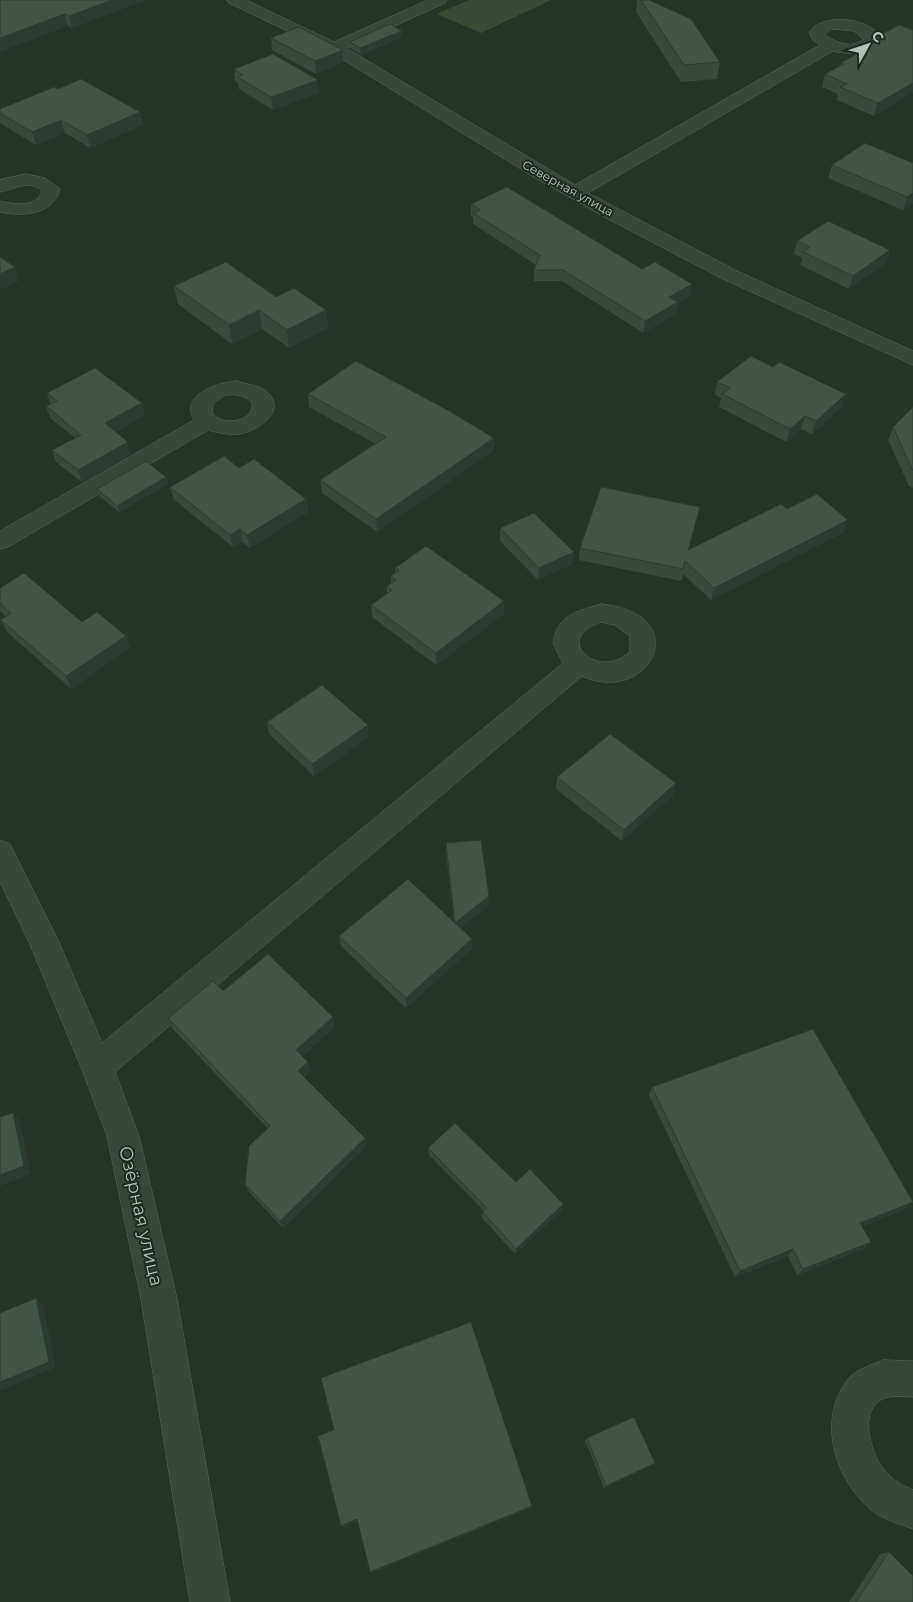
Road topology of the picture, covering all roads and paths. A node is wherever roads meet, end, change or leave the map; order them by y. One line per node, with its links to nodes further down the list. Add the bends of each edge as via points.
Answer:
1 (234, 0): 4 (street, Северная улица)
2 (440, 0): 4 (street)
3 (831, 45): 6 (street)
4 (334, 48): 6 (street, Северная улица)
5 (0, 188): 7 (street, via 17,181 38,180 51,189 47,200 27,209)
6 (574, 193): 8 (street, Северная улица, via 730,274)
7 (0, 206)
8 (913, 359)
9 (206, 422): 10 (street)
10 (0, 541)
11 (579, 664): 13 (street)
12 (0, 852): 13 (street, Озёрная улица, via 43,940)
13 (97, 1067): 16 (street, Озёрная улица, via 123,1136 160,1299)
14 (913, 1379): 15 (street, via 897,1376 876,1381 859,1395 850,1416 849,1442 860,1470 876,1491 899,1507)
15 (913, 1510)
16 (210, 1602)

